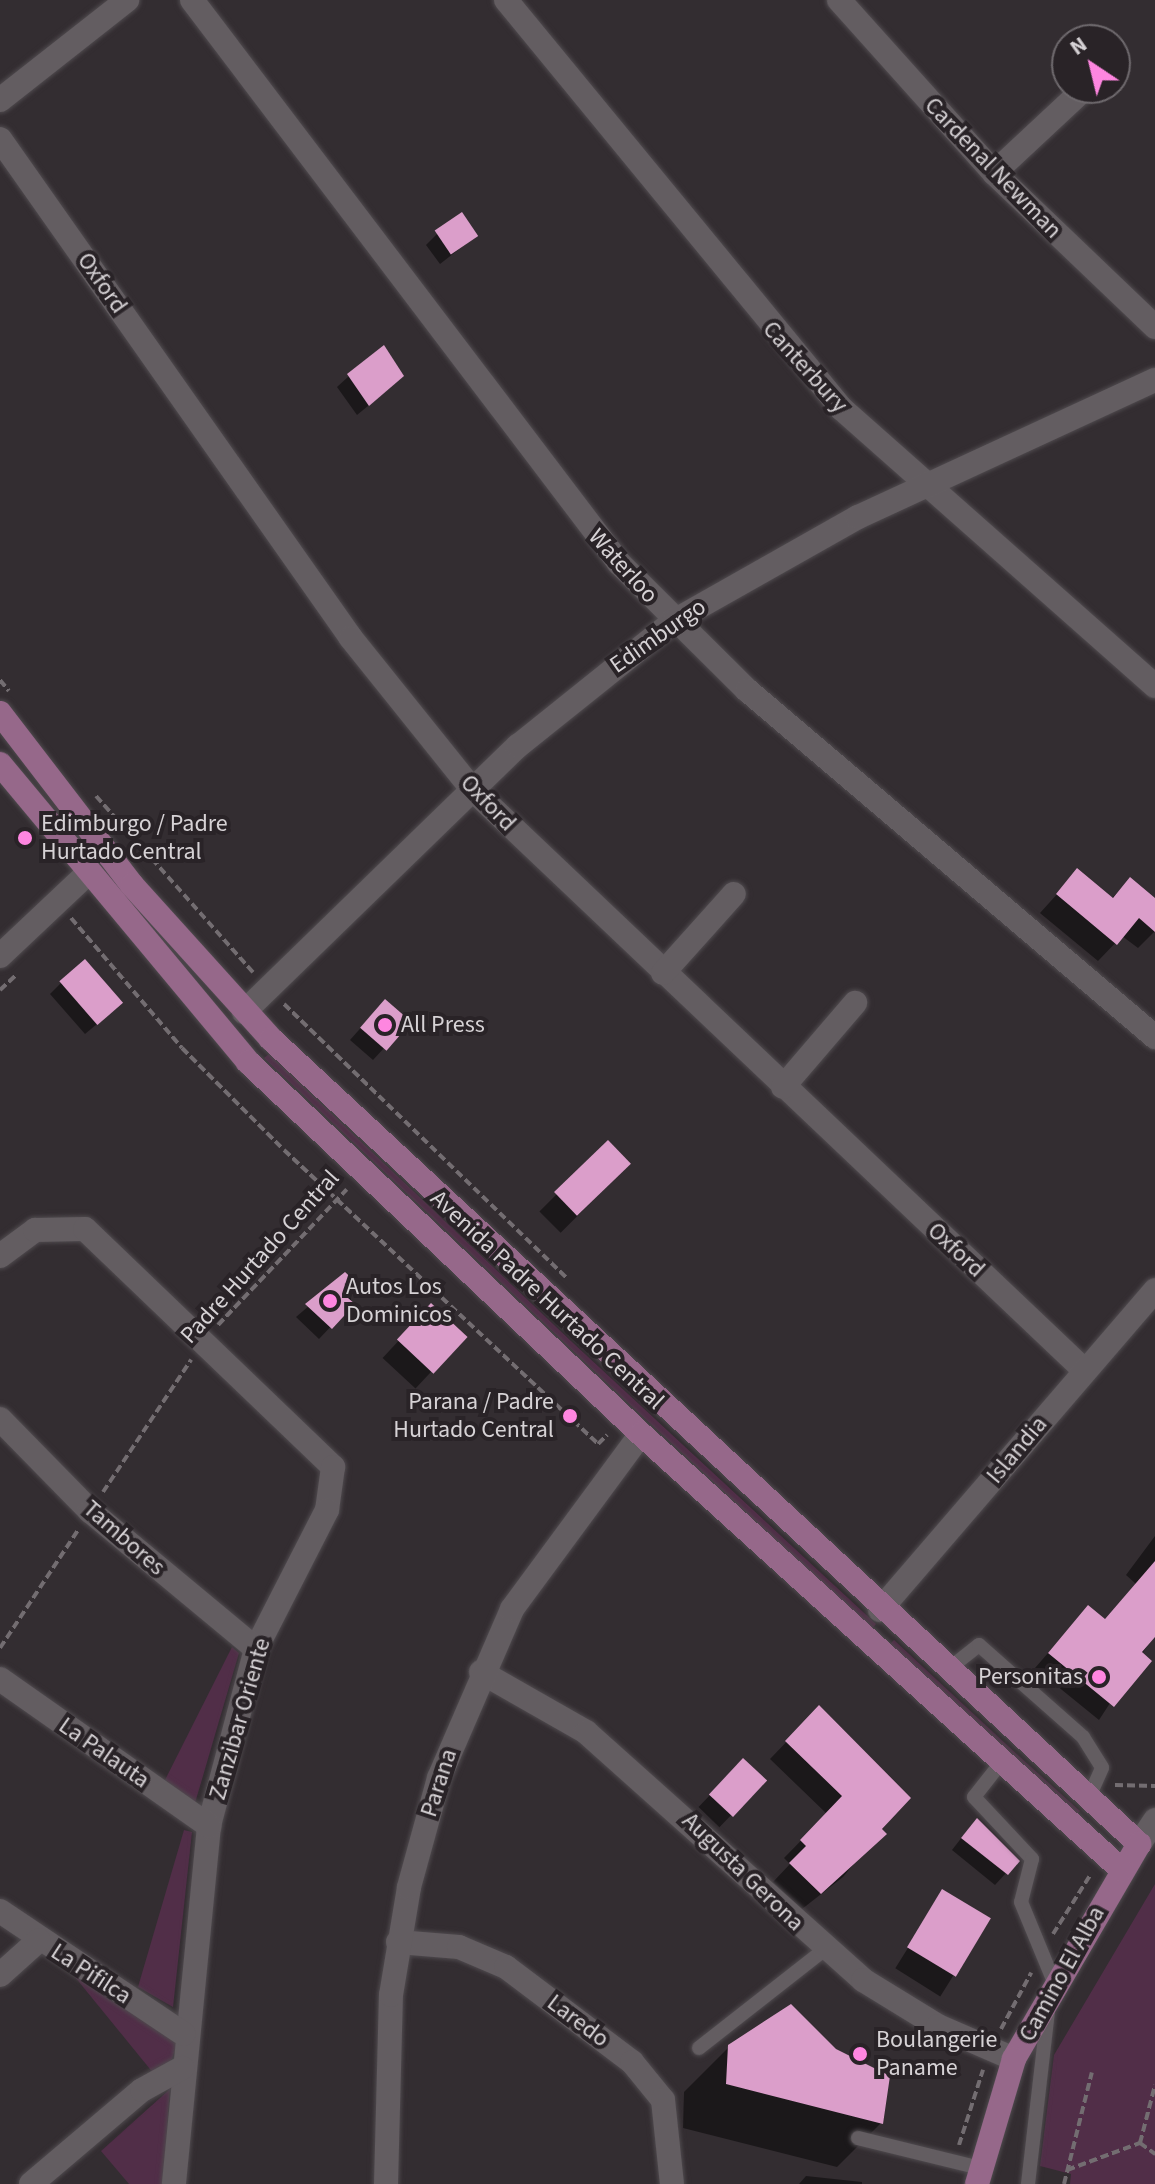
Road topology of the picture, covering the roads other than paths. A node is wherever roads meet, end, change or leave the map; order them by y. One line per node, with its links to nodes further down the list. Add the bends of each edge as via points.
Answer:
1 (127, 0): 5 (street)
2 (192, 0): 12 (street, Waterloo, via 552,483)
3 (506, 0): 11 (street, Canterbury, via 767,325)
4 (839, 0): 8 (street, Cardenal Newman)
5 (0, 100)
6 (1068, 104): 8 (street)
7 (0, 139): 16 (street, Oxford, via 351,638)
8 (994, 173): 9 (street, Cardenal Newman)
9 (1155, 327)
10 (1155, 380): 11 (street, Edimburgo)
11 (923, 487): 12 (street, Edimburgo, via 795,549); 13 (street, Canterbury)
12 (674, 621): 16 (street, Edimburgo); 23 (street, Waterloo)
13 (1155, 686)
14 (9, 708): 22 (main road, Avenida Padre Hurtado Central, via 132,885)
15 (0, 764): 17 (main road, Avenida Padre Hurtado Central)
16 (472, 789): 20 (street, Oxford); 22 (street, Edimburgo)
17 (86, 875): 19 (street); 29 (main road, Avenida Padre Hurtado Central, via 248,1062)
18 (734, 894): 20 (street)
19 (0, 956)
20 (663, 973): 24 (street, Oxford)
21 (855, 1003): 24 (street)
22 (244, 1012): 30 (main road, Avenida Padre Hurtado Central)
23 (1155, 1037)
24 (783, 1087): 27 (street, Oxford)
25 (0, 1256): 31 (street, Zanzibar Oriente, via 35,1230 85,1229 333,1467 327,1510)
26 (1155, 1290): 27 (street, Islandia)
27 (1085, 1371): 30 (street, Islandia)
28 (0, 1419): 31 (street, Tambores, via 90,1511)
29 (641, 1434): 33 (street, Parana, via 545,1556); 35 (main road, Avenida Padre Hurtado Central)
30 (880, 1610): 32 (main road, Avenida Padre Hurtado Central)
31 (256, 1649): 38 (street, Zanzibar Oriente)
32 (946, 1671): 36 (main road, Avenida Padre Hurtado Central); 36 (lane, via 965,1651 984,1648 1083,1737 1101,1759)
33 (481, 1672): 43 (street, Parana, via 422,1832); 44 (street, Augusta Gerona, via 549,1708 648,1782)
34 (0, 1679): 38 (street, La Palauta)
35 (1000, 1764): 40 (main road, Avenida Padre Hurtado Central); 46 (lane, via 974,1797 1032,1859 1021,1902)
36 (1091, 1805): 39 (main road, Avenida Padre Hurtado Central)
37 (1155, 1820): 39 (street, Camino El Alba)
38 (209, 1826): 47 (street, Zanzibar Oriente)
39 (1139, 1844): 40 (main road, Camino El Alba)
40 (1122, 1870): 46 (main road, Camino El Alba)
41 (0, 1911): 42 (street, La Pifilca)
42 (39, 1940): 45 (street); 47 (street, La Pifilca)
43 (398, 1942): 55 (street, Parana, via 386,2048); 56 (street, Laredo, via 459,1947 506,1967 632,2062 663,2100)
44 (824, 1950): 48 (lane); 49 (street, Augusta Gerona, via 899,2004)
45 (0, 1975)
46 (1052, 1986): 49 (main road, Camino El Alba); 57 (lane)
47 (184, 2034): 50 (street, Zanzibar Oriente)
48 (699, 2048)
49 (1014, 2059): 52 (main road, Camino El Alba)
50 (182, 2068): 53 (street, via 142,2090); 54 (street, Zanzibar Oriente)
51 (858, 2138): 52 (lane)
52 (978, 2176)
53 (31, 2184)
54 (174, 2184)
55 (386, 2184)
56 (672, 2184)
57 (1028, 2184)

